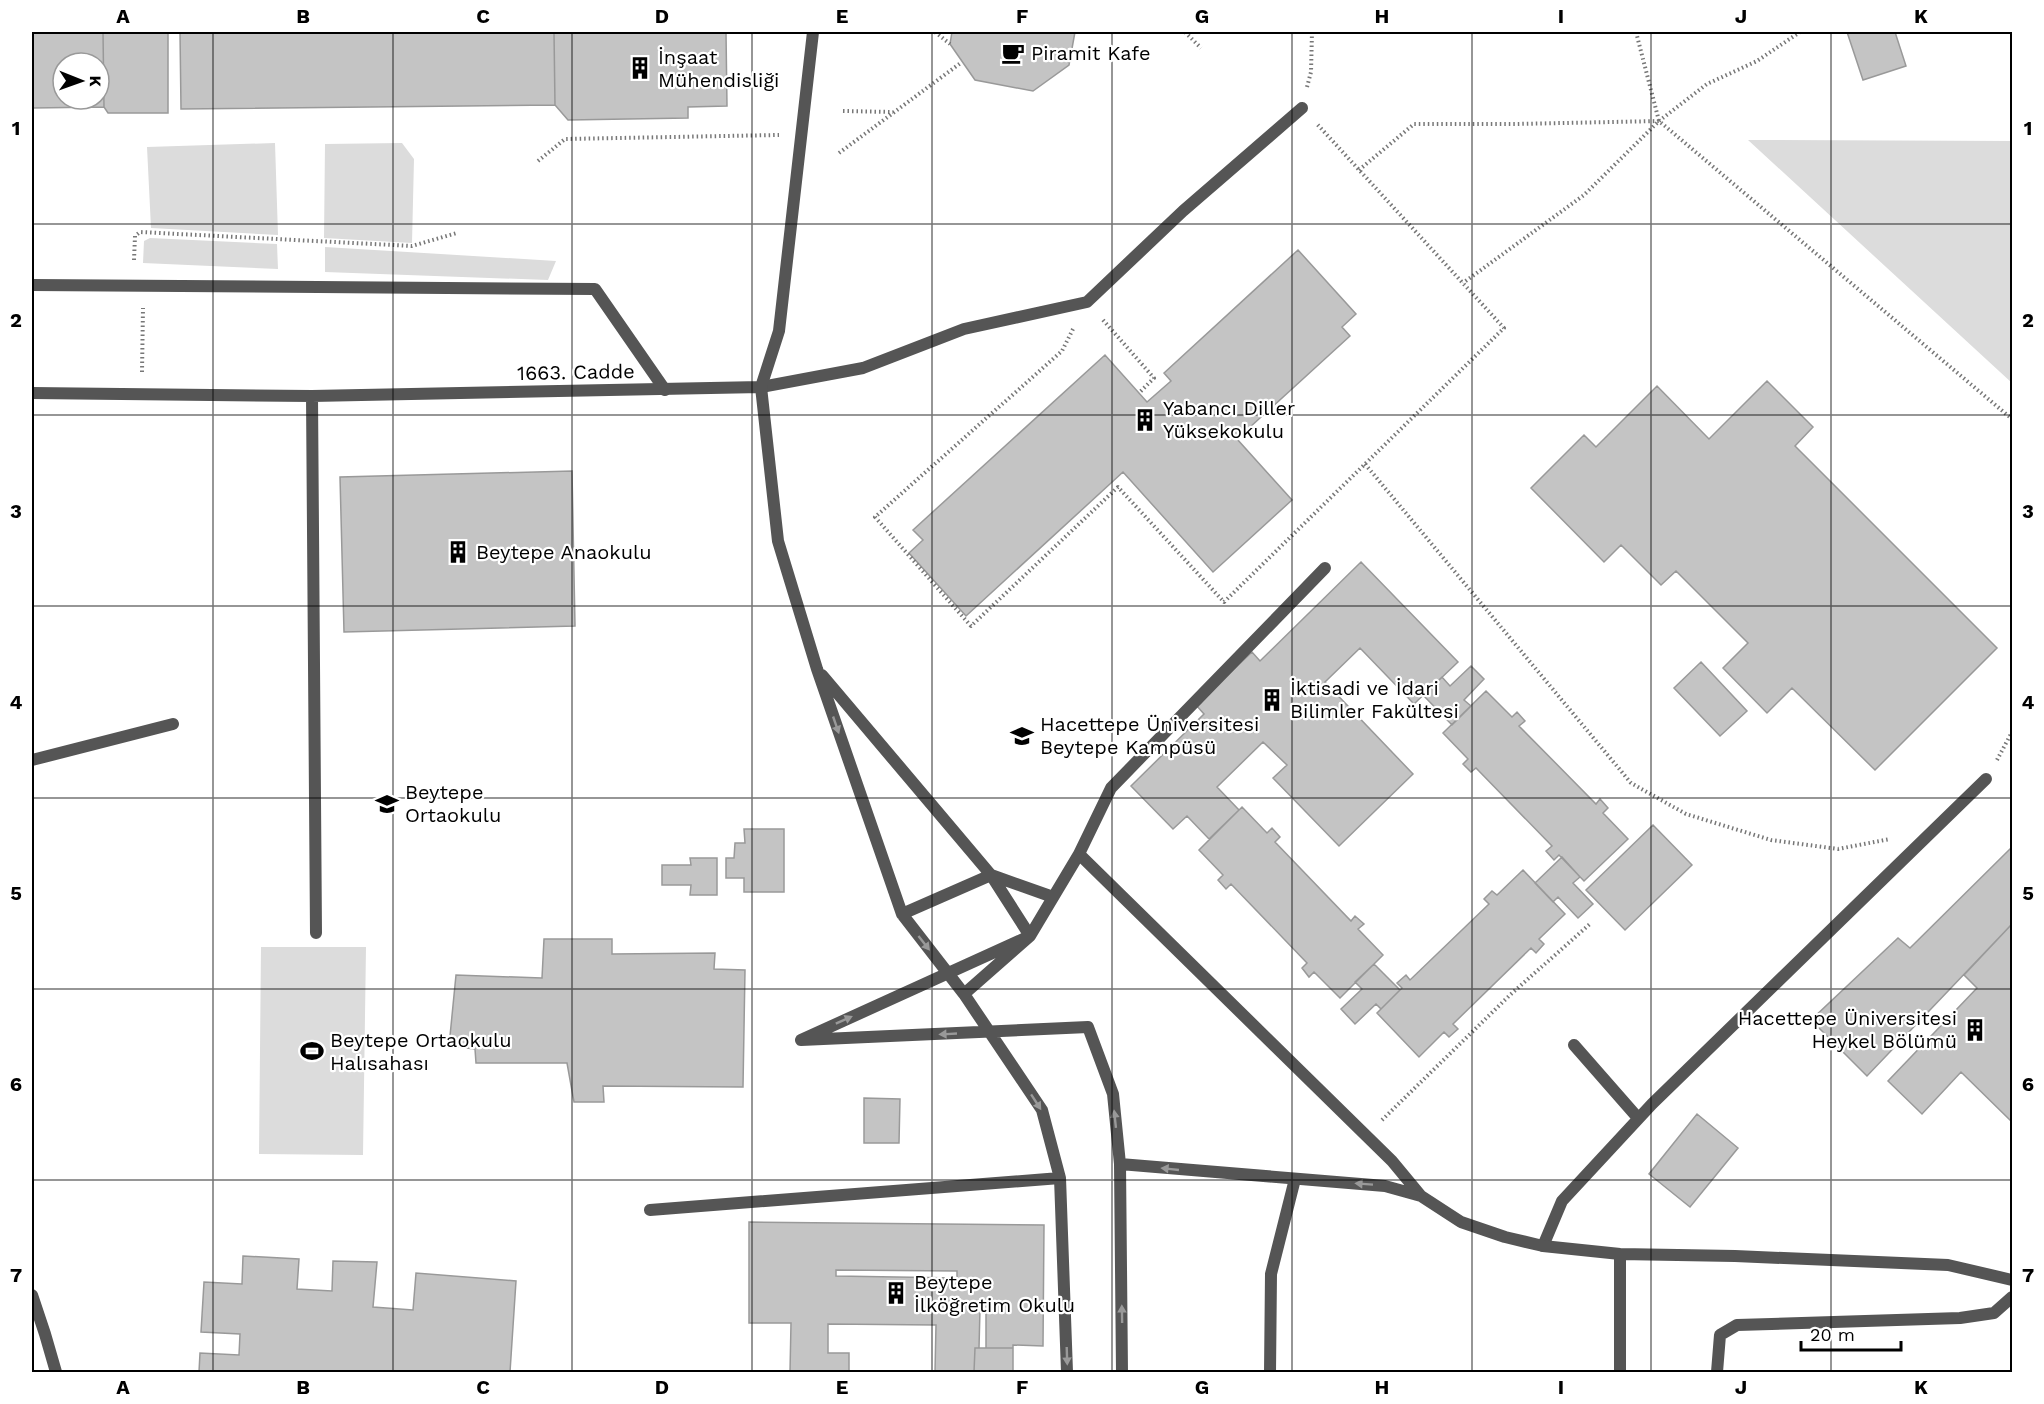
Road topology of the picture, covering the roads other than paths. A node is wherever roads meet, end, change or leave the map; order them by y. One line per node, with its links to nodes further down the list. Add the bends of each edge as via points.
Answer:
1 (813, 32): 4 (street, via 779,331)
2 (1302, 108): 4 (street, 1663. Cadde, via 1183,211 1087,302 964,329 863,368)
3 (32, 285): 5 (street, via 595,289)
4 (761, 387): 5 (street, 1663. Cadde); 9 (street, via 778,541)
5 (665, 390): 7 (street, 1663. Cadde)
6 (32, 393): 7 (street, 1663. Cadde)
7 (312, 396): 17 (street)
8 (1325, 568): 13 (street, via 1112,788)
9 (817, 669): 14 (street); 16 (street, one-way to 16)
10 (174, 724): 11 (street)
11 (32, 760)
12 (1986, 779): 21 (street)
13 (1079, 854): 15 (street); 25 (street, via 1392,1161)
14 (991, 875): 15 (street); 16 (street); 18 (street)
15 (1053, 897): 18 (street)
16 (902, 914): 19 (street, one-way to 19)
17 (316, 933)
18 (1030, 936): 19 (street); 22 (street, one-way to 18, via 1113,1094 1088,1027 801,1040)
19 (964, 994): 23 (street, one-way to 23, via 1042,1110)
20 (1574, 1045): 21 (street)
21 (1638, 1118): 27 (street, via 1562,1201)
22 (1120, 1164): 24 (street, one-way to 22); 34 (street, one-way to 22)
23 (1060, 1178): 26 (street); 33 (street, one-way to 33)
24 (1294, 1179): 25 (street, one-way to 24, via 1386,1186); 35 (street, via 1271,1274)
25 (1421, 1196): 27 (street, via 1461,1222)
26 (650, 1210)
27 (1544, 1246): 28 (street)
28 (1620, 1254): 29 (street, via 1948,1264); 36 (street)
29 (2013, 1280)
30 (32, 1295): 32 (street)
31 (2013, 1296): 37 (street, via 1994,1313 1960,1318 1737,1325 1719,1335)
32 (56, 1372)
33 (1067, 1372)
34 (1122, 1372)
35 (1270, 1372)
36 (1620, 1372)
37 (1717, 1372)

